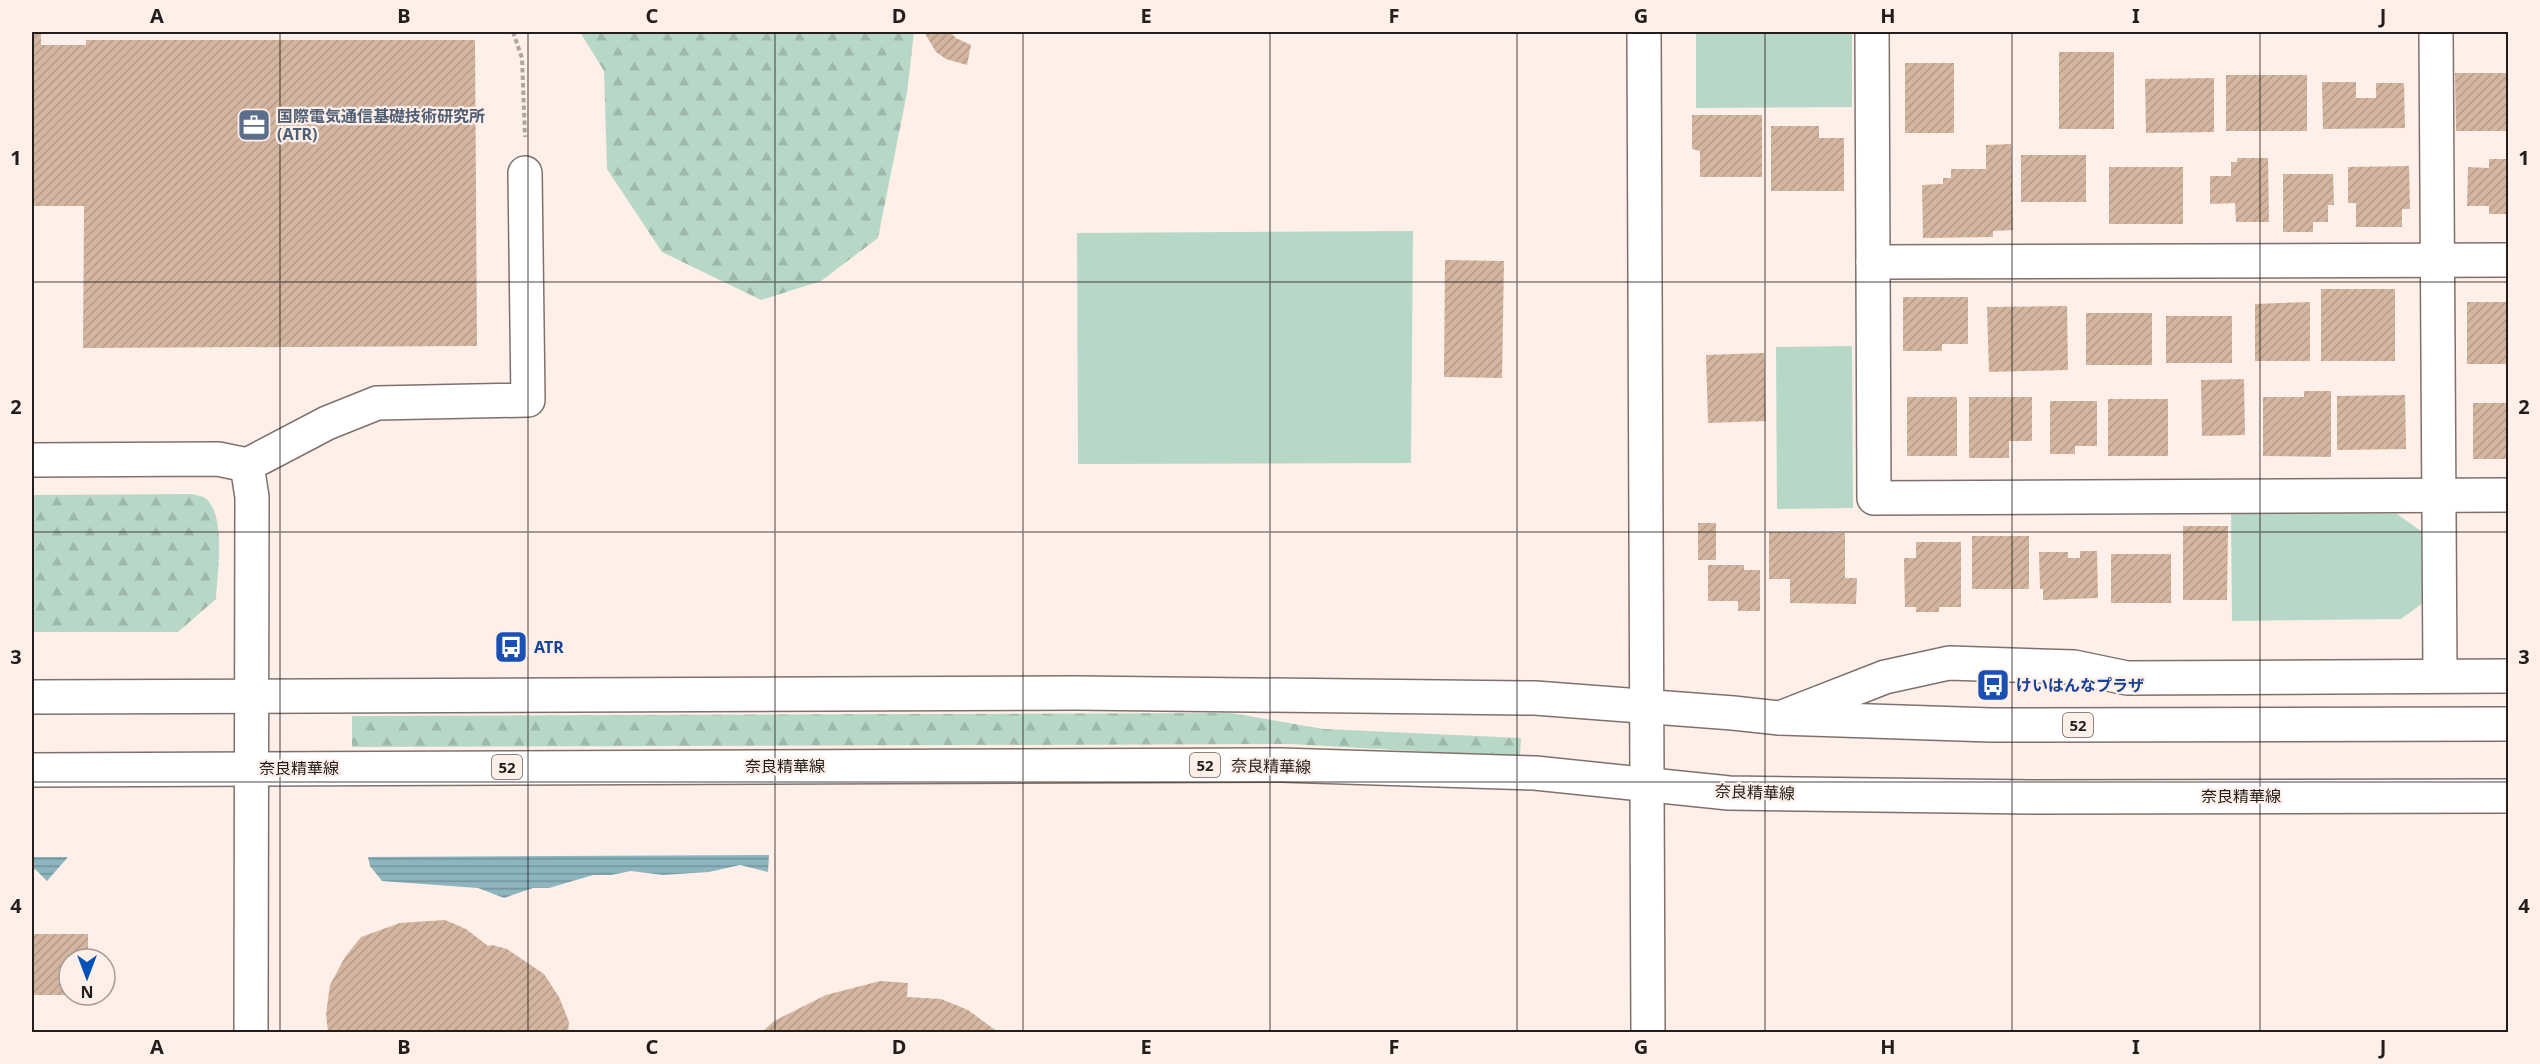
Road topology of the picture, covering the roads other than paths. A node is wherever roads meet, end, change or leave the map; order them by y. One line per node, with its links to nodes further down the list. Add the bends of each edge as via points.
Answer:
1 (1644, 32): 16 (main road)
2 (1872, 32): 7 (main road)
3 (2436, 32): 5 (main road)
4 (525, 173): 9 (main road, via 528,400 377,403 327,423)
5 (2438, 260): 6 (main road); 7 (main road); 11 (main road)
6 (2508, 260)
7 (1873, 262): 11 (main road, via 1874,498)
8 (32, 460): 9 (main road, via 218,459)
9 (247, 465): 15 (main road, via 252,497)
10 (2508, 495): 11 (main road)
11 (2439, 496): 12 (main road)
12 (2440, 675): 13 (main road); 17 (main road, via 2127,678 2074,667 1948,663 1885,677)
13 (2508, 676)
14 (32, 697): 15 (main road, 52)
15 (253, 697): 16 (main road, 52, via 1076,693 1535,698); 19 (main road)
16 (1647, 706): 17 (main road, 52); 21 (main road)
17 (1780, 718): 18 (main road, 52, via 1991,725)
18 (2508, 724)
19 (252, 768): 20 (main road, 奈良精華線 / 52); 21 (main road, 奈良精華線 / 52, via 1281,765 1535,773); 23 (main road)
20 (32, 770)
21 (1648, 784): 22 (main road, 奈良精華線 / 52, via 1729,793); 24 (main road)
22 (2508, 796)
23 (251, 1032)
24 (1648, 1032)

